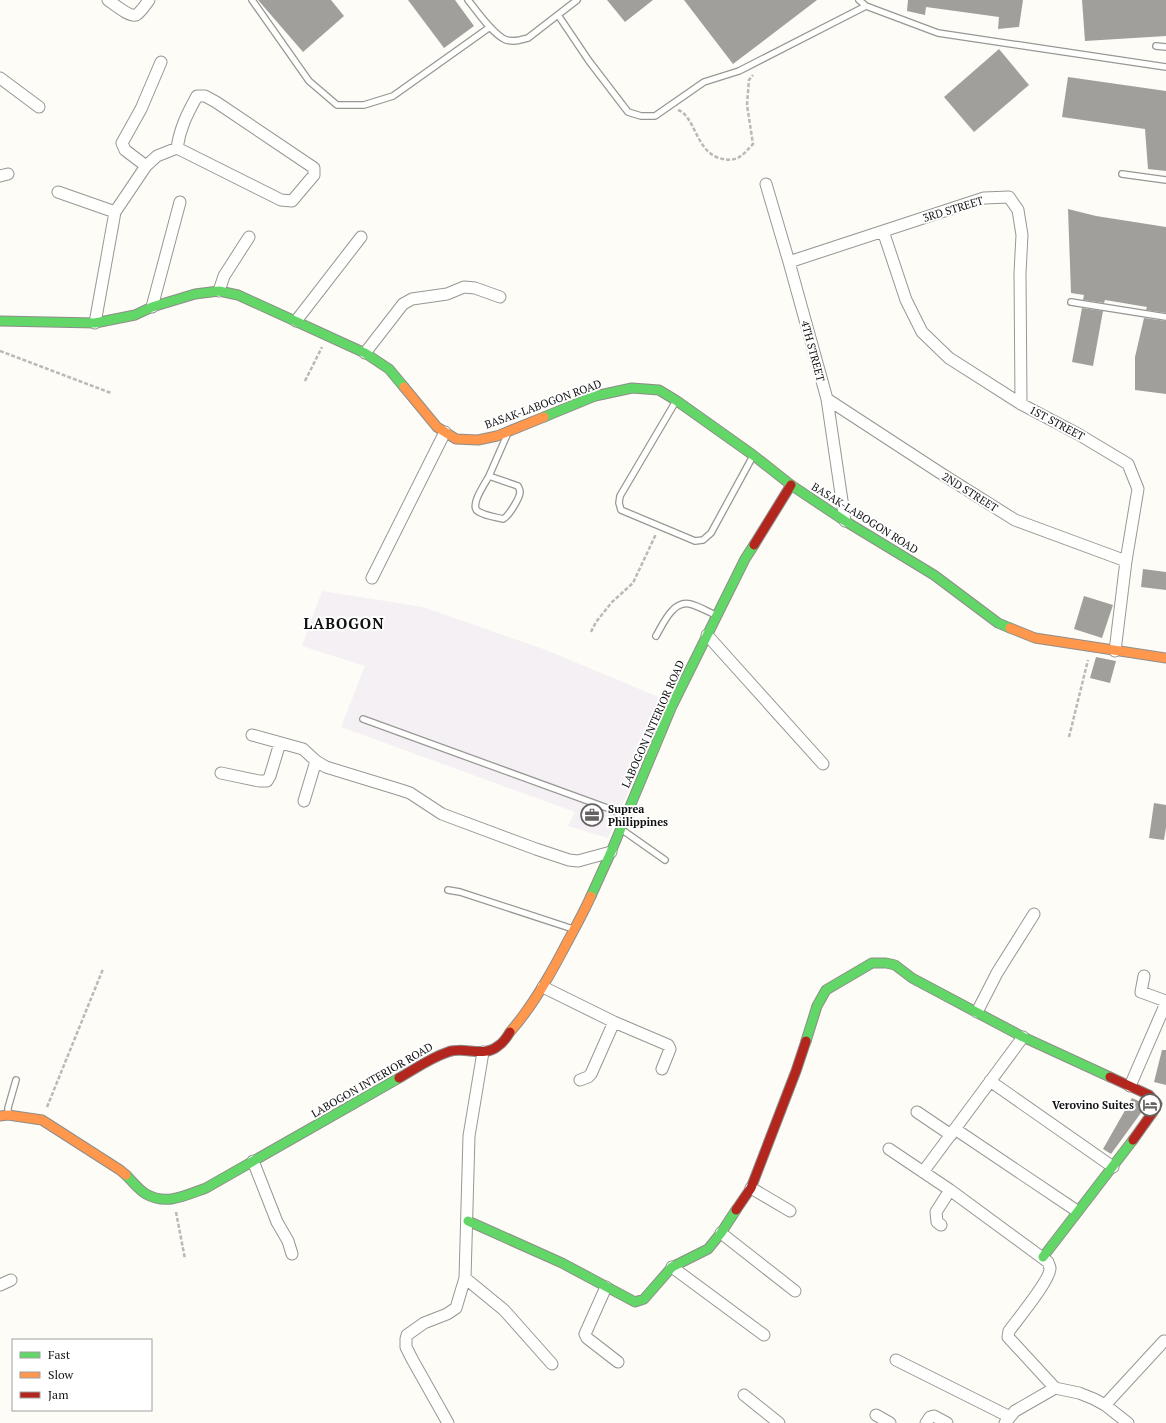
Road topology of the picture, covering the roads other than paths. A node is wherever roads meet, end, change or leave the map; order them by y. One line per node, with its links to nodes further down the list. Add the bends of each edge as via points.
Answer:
1 (108, 0): 2 (street, via 130,15 136,15)
2 (149, 0)
3 (252, 0): 9 (lane, via 308,81 337,105 364,105 393,96)
4 (468, 0): 9 (lane)
5 (577, 0): 8 (lane)
6 (860, 0): 7 (lane)
7 (866, 6): 8 (lane, via 739,71 704,82 655,116 641,116 628,112); 13 (lane, via 938,33)
8 (558, 15): 9 (lane, via 528,38 519,41 504,40)
9 (490, 27)
10 (1156, 46): 11 (lane)
11 (1166, 47)
12 (161, 62): 17 (street, via 122,143 125,150)
13 (1166, 67)
14 (0, 78): 15 (street)
15 (39, 107)
16 (177, 148): 16 (street, via 179,134 197,96 205,96 314,168 314,175 292,201 281,200); 17 (street, via 157,156)
17 (146, 166): 23 (street)
18 (1122, 174): 19 (lane)
19 (1166, 180)
20 (766, 184): 27 (street, 4TH STREET)
21 (58, 192): 23 (street)
22 (180, 202): 31 (street)
23 (115, 212): 35 (street)
24 (883, 231): 27 (street, 3RD STREET); 39 (street, 1ST STREET, via 906,300 922,332 949,358); 39 (street, 3RD STREET, via 984,198 1009,197 1018,210 1022,235)
25 (250, 237): 28 (street, via 224,276)
26 (361, 237): 34 (street)
27 (789, 262): 37 (street, 4TH STREET)
28 (219, 291): 31 (street, BASAK-LABOGON ROAD, via 195,294); 34 (street, BASAK-LABOGON ROAD, via 238,294)
29 (500, 297): 36 (street, via 464,287 447,294 412,299 403,304)
30 (1071, 302): 32 (lane)
31 (152, 307): 35 (street, BASAK-LABOGON ROAD, via 135,315)
32 (1166, 317)
33 (0, 321): 35 (street, BASAK-LABOGON ROAD)
34 (296, 321): 36 (street, BASAK-LABOGON ROAD)
35 (94, 323)
36 (365, 353): 41 (street, BASAK-LABOGON ROAD, via 389,369 437,427)
37 (827, 399): 45 (street, 4TH STREET); 46 (street, 2ND STREET, via 1015,520)
38 (677, 401): 40 (street, BASAK-LABOGON ROAD, via 659,390 632,388 595,396); 42 (street, BASAK-LABOGON ROAD); 42 (lane, via 620,496 621,510 694,541 703,540 711,533)
39 (1021, 404): 46 (street, 1ST STREET, via 1128,464 1138,489)
40 (509, 431): 41 (street, BASAK-LABOGON ROAD, via 478,440 456,439); 43 (lane)
41 (445, 432): 47 (street)
42 (753, 455): 44 (street, BASAK-LABOGON ROAD)
43 (489, 476): 43 (lane, via 474,506 478,512 503,519 520,492 518,486)
44 (791, 485): 45 (street, BASAK-LABOGON ROAD); 48 (street, LABOGON INTERIOR ROAD, via 745,559)
45 (845, 521): 51 (street, BASAK-LABOGON ROAD, via 934,575 998,623 1035,638)
46 (1126, 561): 51 (street, 1ST STREET)
47 (372, 578)
48 (716, 615): 49 (street, LABOGON INTERIOR ROAD); 50 (lane, via 690,604 680,606 671,610)
49 (707, 635): 57 (street); 60 (street, LABOGON INTERIOR ROAD, via 672,706)
50 (656, 636)
51 (1115, 651): 52 (street, BASAK-LABOGON ROAD)
52 (1166, 658)
53 (363, 719): 60 (lane)
54 (252, 735): 55 (street)
55 (280, 742): 56 (street, via 303,750); 58 (street, via 267,781)
56 (316, 761): 59 (street); 62 (street, via 326,767 410,793 442,814 569,860 578,861)
57 (823, 764)
58 (221, 773)
59 (304, 801)
60 (625, 816): 61 (street, LABOGON INTERIOR ROAD)
61 (620, 828): 62 (street, LABOGON INTERIOR ROAD); 63 (lane)
62 (611, 852): 66 (street, LABOGON INTERIOR ROAD)
63 (665, 860)
64 (448, 890): 66 (lane)
65 (1034, 914): 69 (street, via 997,973)
66 (575, 929): 68 (street, LABOGON INTERIOR ROAD)
67 (1144, 976): 77 (street, via 1141,992 1166,1003)
68 (543, 987): 70 (street); 72 (street, LABOGON INTERIOR ROAD, via 526,1014 498,1046)
69 (977, 1012): 71 (street); 85 (street, via 912,978 895,965 886,963 872,963 826,990 817,1006 796,1071)
70 (614, 1022): 73 (street, via 668,1045 670,1049); 75 (street, via 591,1074)
71 (1023, 1038): 76 (street); 77 (street)
72 (484, 1052): 82 (street, LABOGON INTERIOR ROAD, via 464,1049 449,1051 433,1058); 89 (street, via 469,1136)
73 (662, 1069)
74 (16, 1080): 79 (lane)
75 (580, 1080)
76 (990, 1081): 80 (street); 83 (street)
77 (1130, 1086): 83 (street, via 1149,1096 1157,1104)
78 (917, 1112): 80 (street)
79 (4, 1115): 82 (street, LABOGON INTERIOR ROAD, via 42,1120 120,1170 146,1194 162,1200 174,1200 206,1188)
80 (953, 1132): 84 (street); 88 (street)
81 (889, 1149): 84 (street)
82 (253, 1161): 92 (street)
83 (1114, 1167): 88 (street)
84 (923, 1172): 86 (street)
85 (751, 1188): 87 (street); 91 (street)
86 (950, 1190): 90 (street, via 936,1212 937,1222); 93 (street)
87 (790, 1211)
88 (1078, 1211): 93 (street)
89 (468, 1222): 95 (street); 98 (street, via 562,1263)
90 (941, 1225)
91 (721, 1233): 94 (street, via 708,1249); 99 (street)
92 (292, 1254)
93 (1043, 1257): 105 (street, via 1050,1267 1049,1272 1040,1289 1009,1330 1008,1337)
94 (672, 1267): 98 (street, via 644,1299 639,1301 635,1302); 100 (street)
95 (465, 1278): 104 (street, via 504,1310); 110 (street, via 456,1308 424,1323 407,1335 406,1339 406,1346 412,1359)
96 (11, 1280): 97 (street)
97 (0, 1285)
98 (606, 1287): 103 (street, via 585,1334)
99 (796, 1291)
100 (764, 1335)
101 (1164, 1341): 107 (street)
102 (896, 1360): 109 (street)
103 (618, 1362)
104 (552, 1364)
105 (1055, 1388): 107 (street, via 1079,1393); 109 (street, via 1015,1411)
106 (744, 1395): 111 (street)
107 (1105, 1405): 115 (street)
108 (876, 1415): 112 (street)
109 (1007, 1420)
110 (448, 1423)
111 (779, 1423)
112 (890, 1423)
113 (926, 1423): 114 (street, via 934,1416)
114 (948, 1423)
115 (1128, 1423)

